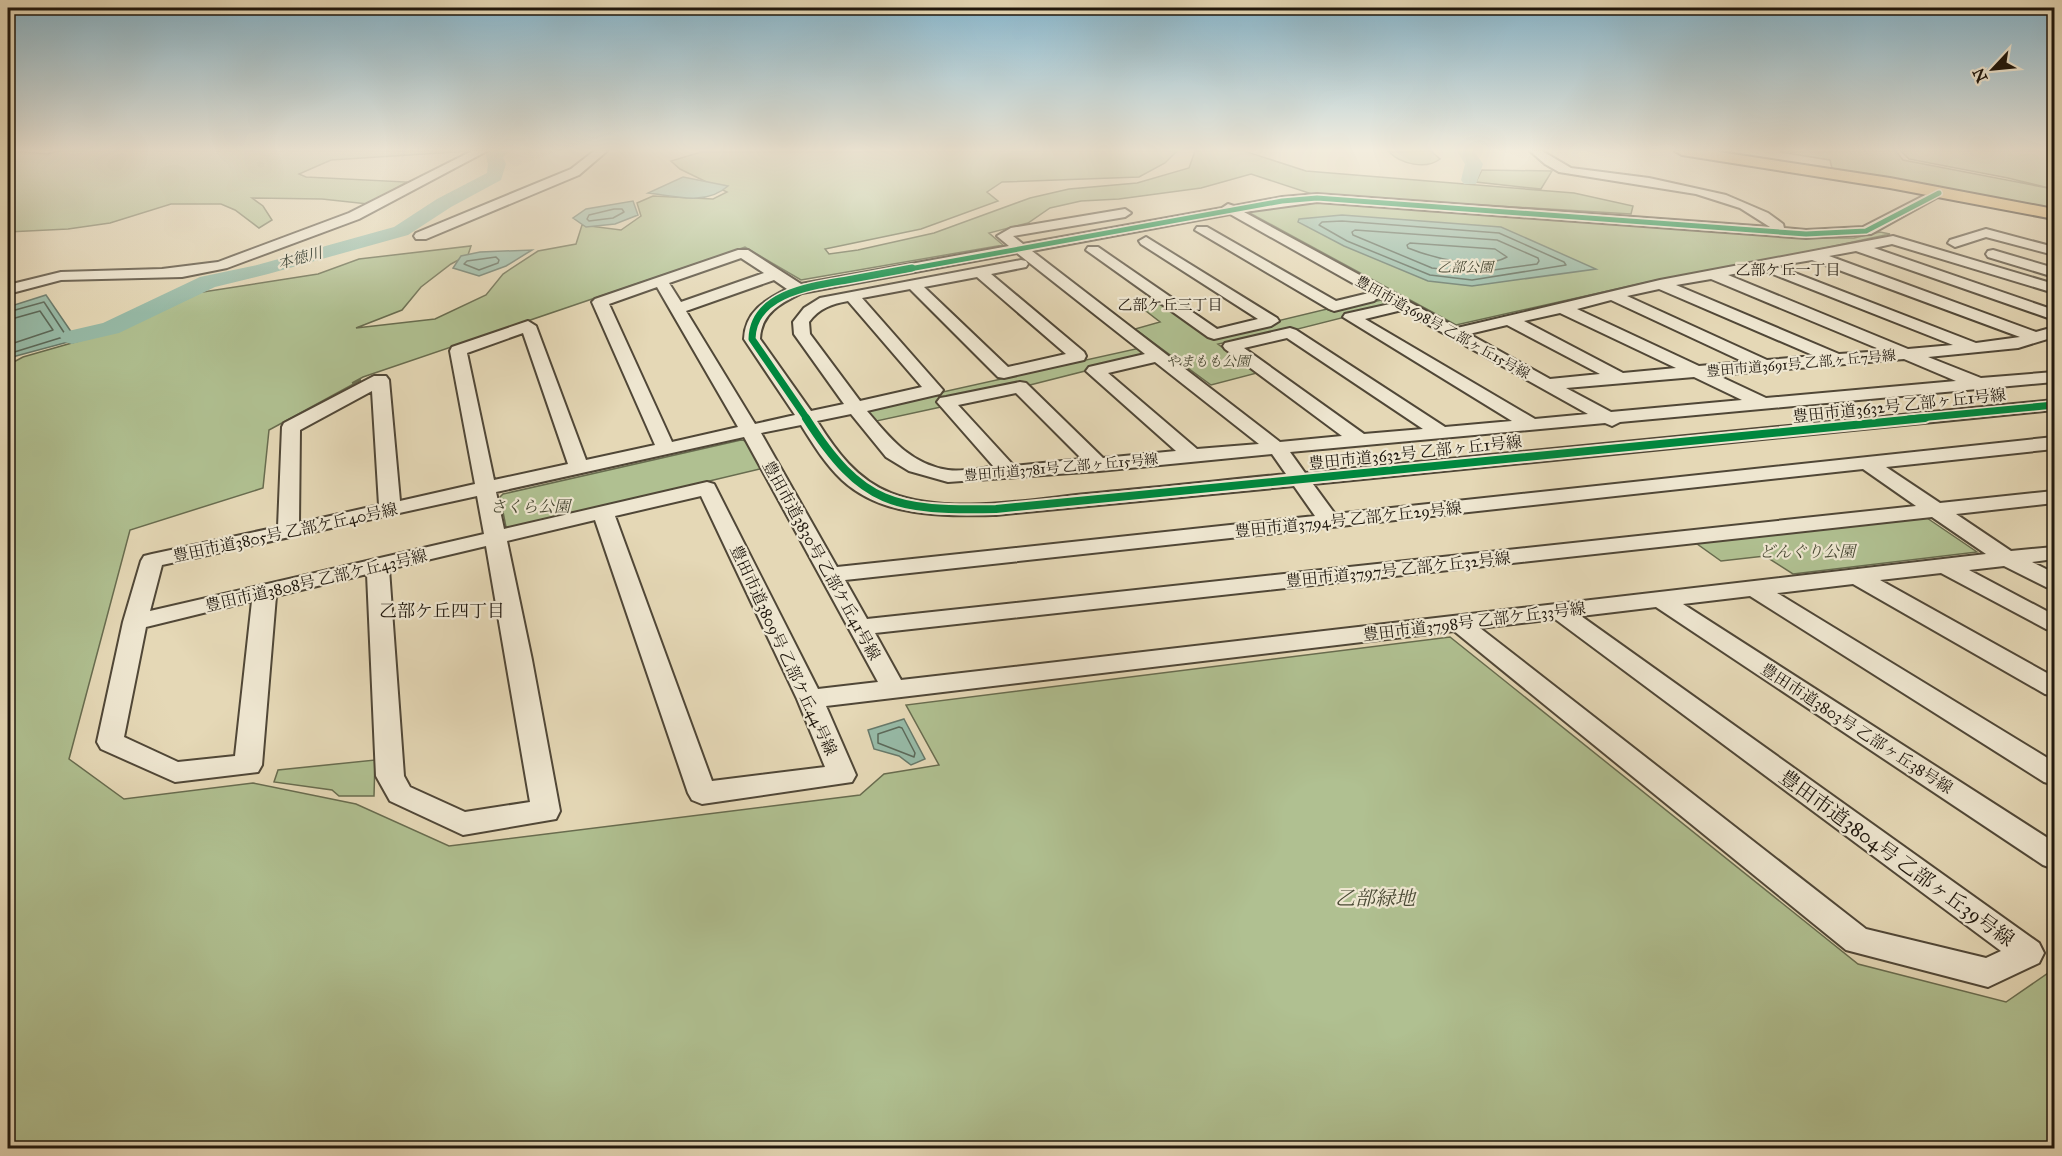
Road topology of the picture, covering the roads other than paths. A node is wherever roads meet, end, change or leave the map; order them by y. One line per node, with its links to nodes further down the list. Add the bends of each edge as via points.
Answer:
1 (376, 205): 35 (street, via 204,270 60,276)
2 (496, 205): 16 (street)
3 (1228, 205): 9 (street, 豊田市道3698号 乙部ヶ丘15号線)
4 (1257, 205): 9 (street, 豊田市道3632号 乙部ヶ丘1号線)
5 (1411, 205): 13 (street, 豊田市道3632号 乙部ヶ丘1号線, via 1806,234 1866,231)
6 (1740, 205): 14 (street, via 1767,216)
7 (1918, 205): 13 (street, 豊田市道3632号 乙部ヶ丘1号線)
8 (2002, 205): 11 (main road)
9 (1232, 209): 12 (street, 豊田市道3698号 乙部ヶ丘15号線); 19 (street, 豊田市道3632号 乙部ヶ丘1号線)
10 (1143, 210): 19 (street, via 1004,236)
11 (2055, 214)
12 (1253, 221): 37 (street, 豊田市道3698号 乙部ヶ丘15号線); 37 (street, via 1196,231 1334,306)
13 (1885, 222): 15 (street)
14 (1778, 227)
15 (1900, 227)
16 (421, 236)
17 (1168, 237): 18 (street, via 1141,242 1271,321 1214,334 1088,251)
18 (1114, 246)
19 (1019, 248): 24 (street); 33 (street, 豊田市道3632号 乙部ヶ丘1号線)
20 (1861, 248): 22 (street); 34 (street, via 1893,240); 42 (street)
21 (2055, 251): 27 (street, via 1992,233 1950,242)
22 (1813, 255): 25 (street); 46 (street)
23 (1059, 257): 24 (street, 豊田市道3781号 乙部ヶ丘15号線)
24 (1036, 261): 26 (street, 豊田市道3781号 乙部ヶ丘15号線); 49 (street)
25 (1761, 265): 29 (street); 47 (street)
26 (979, 272): 31 (street, 豊田市道3781号 乙部ヶ丘15号線); 31 (street, via 1078,357 1004,373)
27 (2055, 273)
28 (776, 274): 30 (street, via 743,253); 33 (street); 41 (street)
29 (1712, 274): 32 (street); 48 (street)
30 (660, 280): 41 (street, 豊田市道3830号 乙部ケ丘41号線); 68 (street, via 600,302)
31 (913, 284): 36 (street, 豊田市道3781号 乙部ヶ丘15号線)
32 (1660, 284): 38 (street); 50 (street)
33 (798, 289): 61 (street, 豊田市道3632号 乙部ヶ丘1号線, via 764,309 754,323 752,339)
34 (2055, 289)
35 (8, 290)
36 (851, 295): 59 (street, 豊田市道3781号 乙部ヶ丘15号線, via 825,301 809,311 801,322 802,334); 59 (street, 豊田市道3805号 乙部ケ丘40号線, via 934,390)
37 (1386, 295): 39 (street, 豊田市道3698号 乙部ヶ丘15号線)
38 (1614, 296): 40 (street); 51 (street)
39 (1404, 305): 45 (street, 豊田市道3698号 乙部ヶ丘15号線); 62 (street, via 1351,317)
40 (1563, 308): 43 (street); 52 (street, 豊田市道3691号 乙部ヶ丘7号線)
41 (677, 309): 63 (street, 豊田市道3830号 乙部ケ丘41号線)
42 (2055, 315)
43 (1511, 321): 45 (street); 54 (street)
44 (2055, 332): 46 (street, 豊田市道3691号 乙部ヶ丘7号線)
45 (1455, 333): 55 (street, 豊田市道3698号 乙部ヶ丘15号線)
46 (2037, 338): 47 (street, 豊田市道3691号 乙部ヶ丘7号線)
47 (1975, 348): 48 (street, 豊田市道3691号 乙部ヶ丘7号線)
48 (1908, 354): 50 (street, 豊田市道3691号 乙部ヶ丘7号線); 56 (street)
49 (1158, 356): 69 (street); 70 (street, via 1095,371)
50 (1836, 360): 51 (street, 豊田市道3691号 乙部ヶ丘7号線)
51 (1766, 367): 52 (street, 豊田市道3691号 乙部ヶ丘7号線)
52 (1697, 373): 54 (street); 57 (street)
53 (2055, 377): 56 (street, 豊田市道3781号 乙部ヶ丘15号線)
54 (1620, 378): 55 (street)
55 (1548, 384): 60 (street, 豊田市道3698号 乙部ヶ丘15号線)
56 (1982, 384): 57 (street, 豊田市道3781号 乙部ヶ丘15号線)
57 (1766, 405): 60 (street, 豊田市道3781号 乙部ヶ丘15号線)
58 (2055, 405): 67 (street, 豊田市道3632号 乙部ヶ丘1号線)
59 (856, 407): 61 (street, 豊田市道3805号 乙部ケ丘40号線); 74 (street, 豊田市道3781号 乙部ヶ丘15号線, via 893,453 916,467 948,476)
60 (1610, 419): 62 (street, 豊田市道3781号 乙部ヶ丘15号線); 67 (street, 豊田市道3698号 乙部ヶ丘15号線)
61 (808, 423): 63 (street, 豊田市道3805号 乙部ケ丘40号線); 75 (street, 豊田市道3632号 乙部ヶ丘1号線, via 838,466 868,490 907,504 946,510 996,509)
62 (1534, 426): 64 (street, 豊田市道3781号 乙部ヶ丘15号線)
63 (750, 431): 68 (street, 豊田市道3805号 乙部ケ丘40号線); 89 (street, 豊田市道3830号 乙部ケ丘41号線)
64 (1443, 434): 65 (street, 豊田市道3781号 乙部ヶ丘15号線); 65 (street, via 1290,333 1231,346)
65 (1361, 441): 69 (street, 豊田市道3781号 乙部ヶ丘15号線)
66 (2055, 443): 71 (street, 豊田市道3794号 乙部ケ丘29号線)
67 (1655, 444): 75 (street, 豊田市道3632号 乙部ヶ丘1号線)
68 (666, 449): 73 (street, 豊田市道3805号 乙部ケ丘40号線)
69 (1278, 449): 70 (street, 豊田市道3781号 乙部ヶ丘15号線); 75 (street)
70 (1193, 456): 72 (street, 豊田市道3781号 乙部ヶ丘15号線)
71 (1865, 462): 80 (street); 82 (street, 豊田市道3794号 乙部ケ丘29号線)
72 (1099, 465): 74 (street, 豊田市道3781号 乙部ヶ丘15号線); 74 (street, via 1020,387 946,402)
73 (579, 468): 76 (street, 豊田市道3805号 乙部ケ丘40号線); 76 (street, via 528,326 458,351)
74 (1009, 472)
75 (1300, 479): 82 (street)
76 (486, 488): 79 (street, 豊田市道3805号 乙部ケ丘40号線); 84 (street)
77 (707, 488): 81 (street, 豊田市道3808号 乙部ケ丘43号線); 102 (street, 豊田市道3809号 乙部ケ丘44号線)
78 (2055, 497): 80 (street, 豊田市道3797号 乙部ケ丘32号線)
79 (390, 509): 83 (street, 豊田市道3805号 乙部ケ丘40号線); 83 (street, via 380,380 291,427)
80 (1936, 510): 86 (street); 99 (street, 豊田市道3797号 乙部ケ丘32号線)
81 (603, 512): 84 (street, 豊田市道3808号 乙部ケ丘43号線); 102 (street, 豊田市道3809号 乙部ケ丘44号線, via 702,793 842,775)
82 (1329, 521): 89 (street, 豊田市道3794号 乙部ケ丘29号線)
83 (288, 531): 96 (street, 豊田市道3805号 乙部ケ丘40号線, via 152,561)
84 (496, 537): 87 (street, 豊田市道3808号 乙部ケ丘43号線); 87 (street, via 546,810 463,824 400,794 390,776)
85 (2055, 553): 86 (street, 豊田市道3798号 乙部ケ丘33号線)
86 (2008, 559): 88 (street, 豊田市道3798号 乙部ケ丘33号線); 91 (street)
87 (378, 565): 93 (street, 豊田市道3808号 乙部ケ丘43号線)
88 (1945, 566): 90 (street, 豊田市道3798号 乙部ケ丘33号線); 98 (street)
89 (830, 576): 99 (street, 豊田市道3830号 乙部ケ丘41号線)
90 (1856, 576): 92 (street, 豊田市道3798号 乙部ケ丘33号線); 100 (street)
91 (2055, 582)
92 (1753, 588): 94 (street, 豊田市道3798号 乙部ケ丘33号線); 103 (street)
93 (266, 591): 96 (street, 豊田市道3808号 乙部ケ丘43号線); 96 (street, 豊田市道3805号 乙部ケ丘40号線, via 248,765 175,772 110,742)
94 (1660, 599): 95 (street, 豊田市道3798号 乙部ケ丘33号線); 104 (street, 豊田市道3803号 乙部ヶ丘38号線)
95 (1559, 611): 97 (street, 豊田市道3798号 乙部ケ丘33号線); 97 (street, 豊田市道3804号 乙部ヶ丘39号線, via 2028,953 1988,973 1857,940)
96 (135, 622)
97 (1459, 623): 101 (street, 豊田市道3798号 乙部ケ丘33号線)
98 (2055, 624)
99 (859, 627): 101 (street, 豊田市道3830号 乙部ケ丘41号線)
100 (2055, 688)
101 (894, 689): 102 (street, 豊田市道3798号 乙部ケ丘33号線)
102 (810, 699)
103 (2055, 775)
104 (2055, 857)

